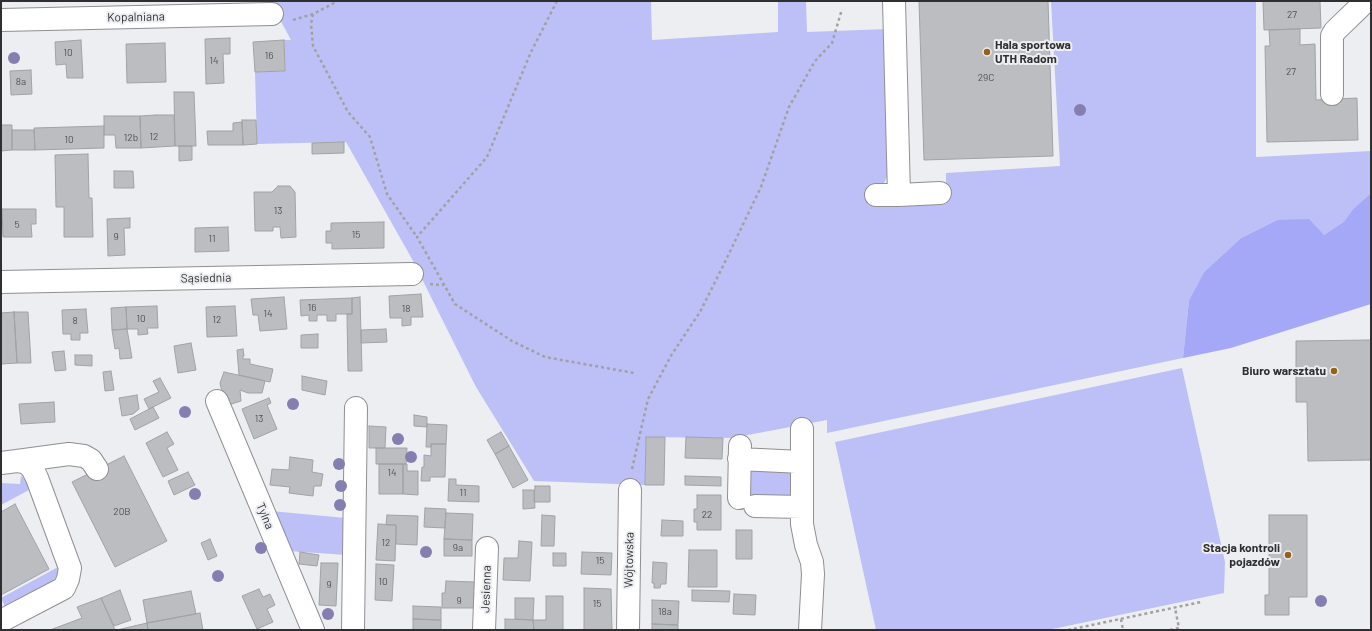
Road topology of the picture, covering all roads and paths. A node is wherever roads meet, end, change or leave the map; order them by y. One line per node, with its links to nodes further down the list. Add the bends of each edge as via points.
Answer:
1 (338, 1): 7 (path)
2 (557, 1): 13 (path, via 531,52 487,158)
3 (894, 1): 12 (street)
4 (1366, 1): 9 (street, via 1332,36)
5 (842, 9): 23 (path, via 832,43 815,61 789,107 761,187 724,264 700,312 672,354 648,399 632,467)
6 (272, 14): 7 (path, via 285,23); 8 (street, Kopalniana)
7 (313, 14): 13 (path, via 313,46 348,112 370,137 387,194)
8 (1, 20)
9 (1332, 94)
10 (940, 193): 12 (street)
11 (876, 195): 12 (street)
12 (899, 195)
13 (417, 237): 16 (path, via 455,304 512,341 545,357)
14 (412, 274): 15 (street, Sąsiednia)
15 (1, 282)
16 (634, 373)
17 (217, 402): 31 (street, Tylna)
18 (356, 408): 32 (street)
19 (802, 429): 21 (street)
20 (9, 462): 22 (street, via 69,454 84,456 91,460); 29 (street, via 29,465 37,478 70,568 64,588)
21 (802, 462): 24 (street); 24 (street, via 740,452 747,502)
22 (97, 469)
23 (630, 490): 34 (street, Wójtowska)
24 (802, 507): 30 (street, via 802,524 813,574)
25 (487, 548): 33 (street, Jesienna)
26 (1201, 602): 27 (path)
27 (1175, 608): 28 (path); 37 (path, via 1179,628)
28 (1121, 619): 35 (path); 36 (path)
29 (1, 621)
30 (810, 621)
31 (313, 630)
32 (353, 630)
33 (484, 630)
34 (628, 630)
35 (1068, 630)
36 (1123, 630)
37 (1170, 630)

